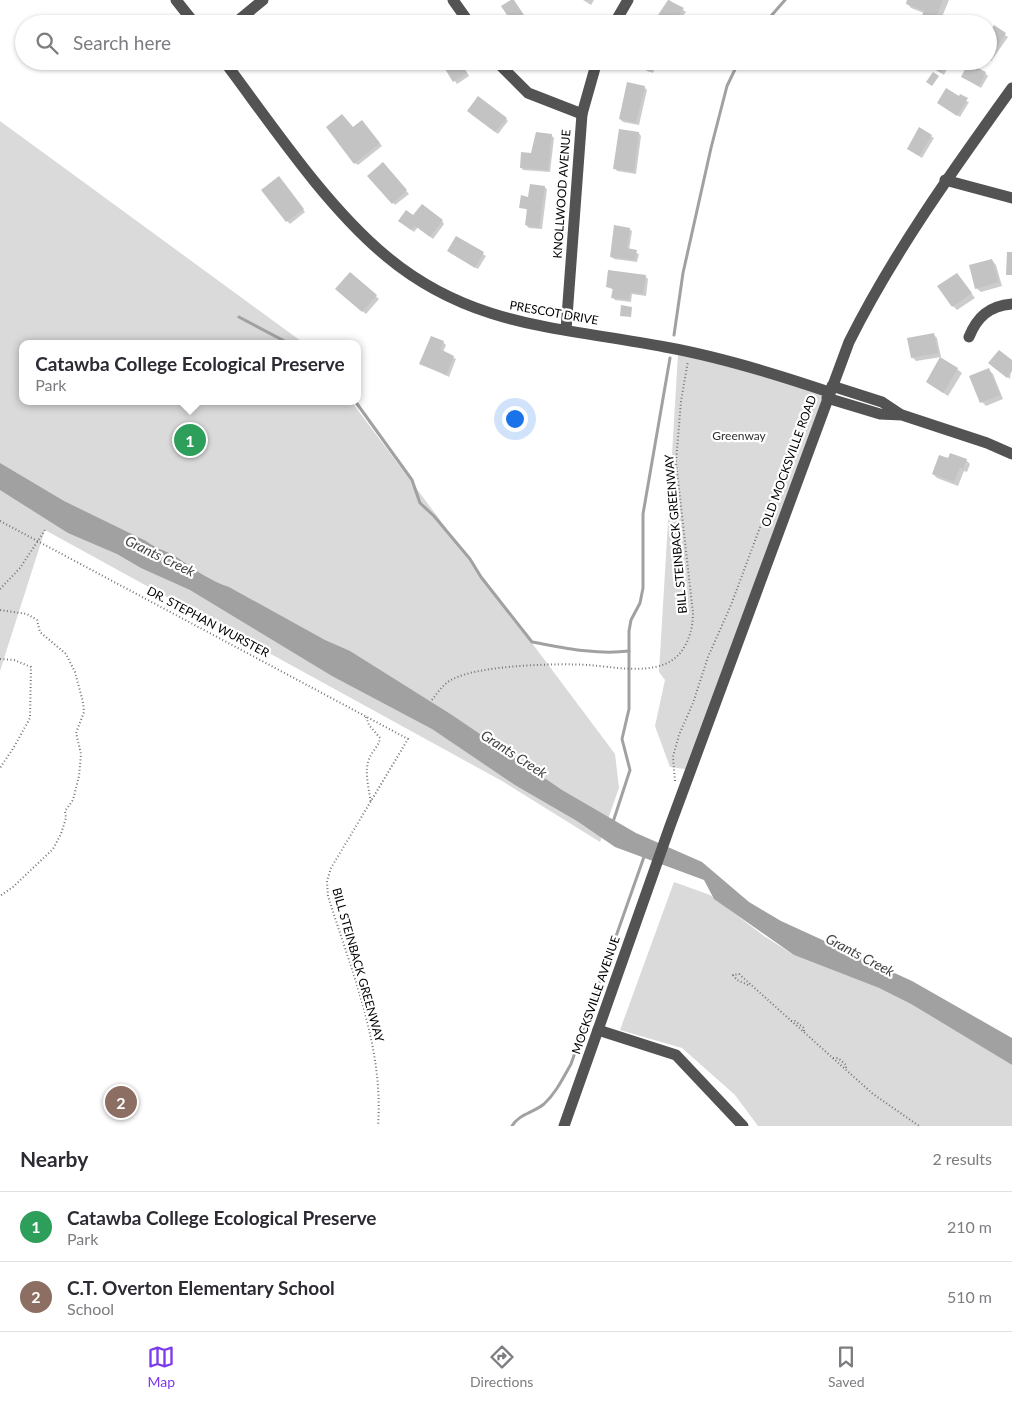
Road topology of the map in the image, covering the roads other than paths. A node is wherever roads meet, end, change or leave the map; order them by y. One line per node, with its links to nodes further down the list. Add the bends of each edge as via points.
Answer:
1 (176, 0): 5 (street)
2 (263, 0): 6 (street)
3 (453, 0): 7 (street)
4 (628, 0): 8 (street)
5 (188, 15)
6 (245, 15)
7 (464, 15)
8 (619, 15)
9 (231, 70): 17 (street, PRESCOT DRIVE, via 347,219 387,257 437,290 486,313 524,324)
10 (505, 70): 13 (street, via 528,93)
11 (594, 70): 13 (street, KNOLLWOOD AVENUE)
12 (1012, 88): 14 (street, OLD MOCKSVILLE ROAD)
13 (582, 114): 17 (street, KNOLLWOOD AVENUE)
14 (945, 180): 15 (street); 19 (street, OLD MOCKSVILLE ROAD, via 869,304)
15 (1012, 198)
16 (1012, 304): 18 (street, via 982,314)
17 (566, 330): 19 (street, PRESCOT DRIVE, via 690,352)
18 (969, 337)
19 (829, 392): 20 (street, PRESCOT DRIVE, via 880,414 902,415); 21 (street, OLD MOCKSVILLE ROAD)
20 (1012, 454)
21 (653, 874): 22 (street, MOCKSVILLE AVENUE)
22 (598, 1030): 23 (street, MOCKSVILLE AVENUE); 24 (street, via 676,1055)
23 (564, 1126)
24 (743, 1126)

